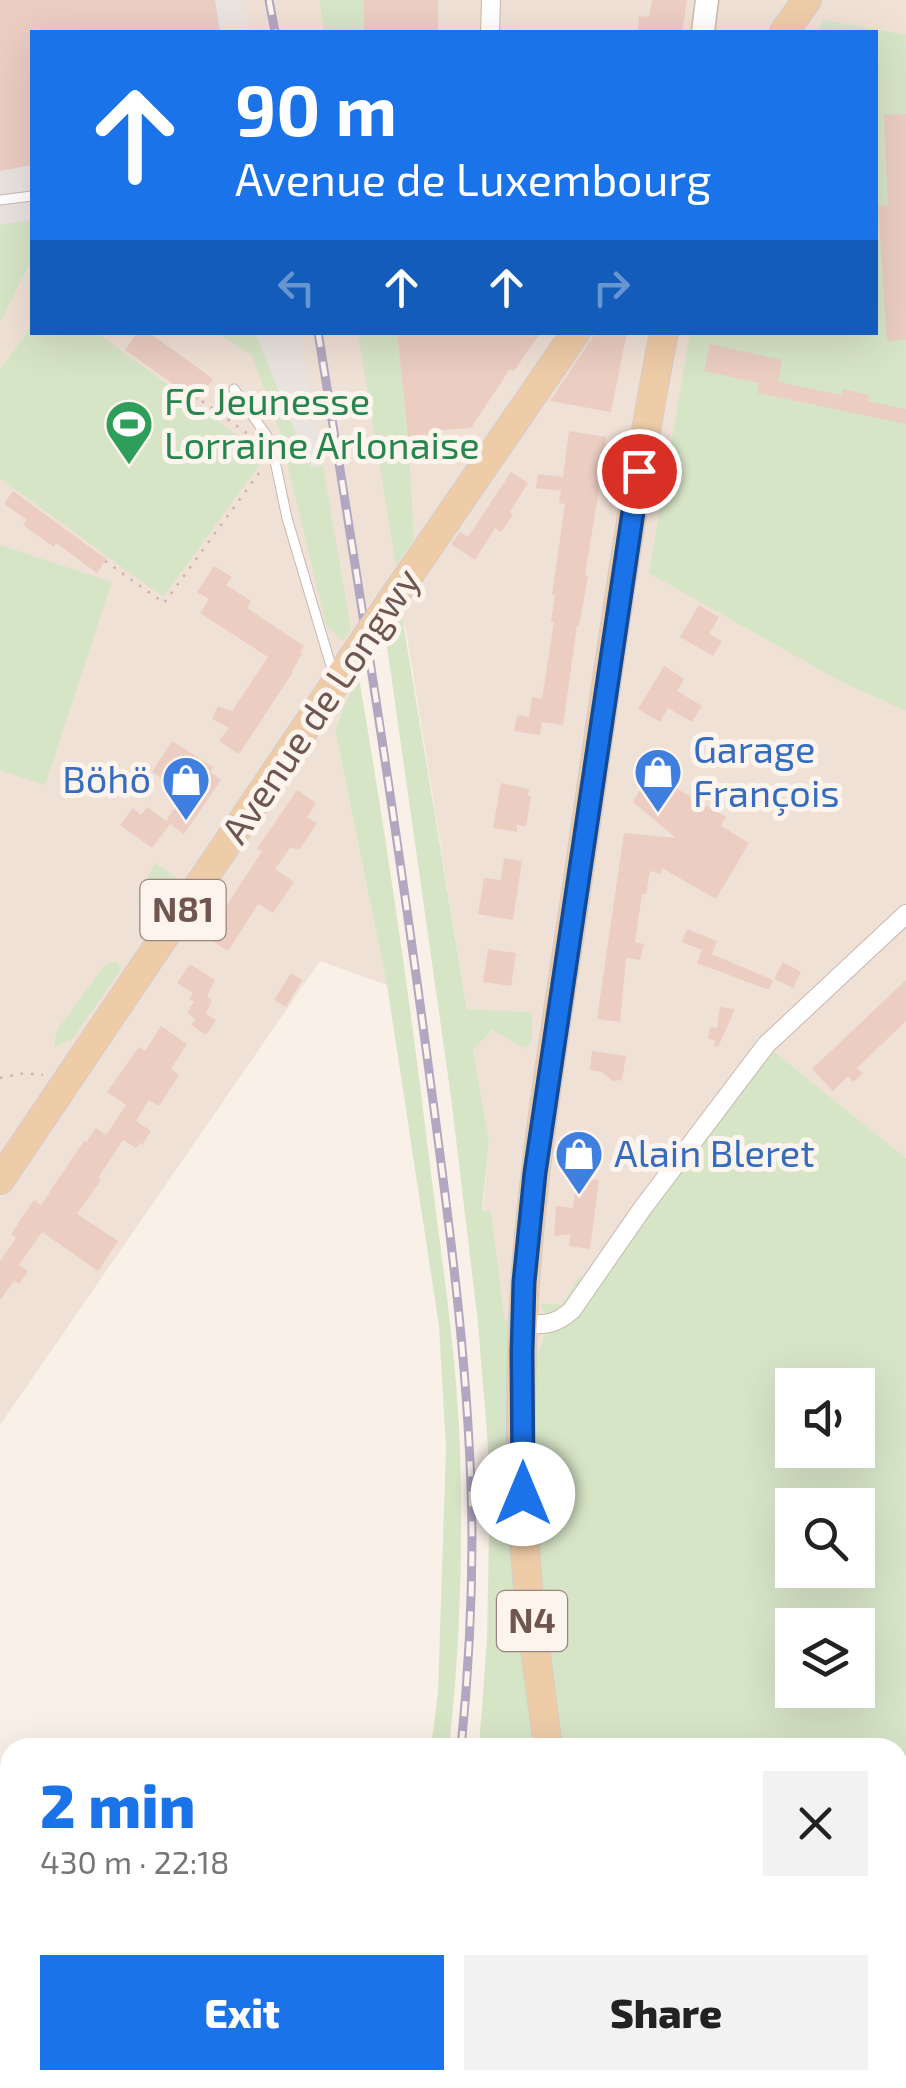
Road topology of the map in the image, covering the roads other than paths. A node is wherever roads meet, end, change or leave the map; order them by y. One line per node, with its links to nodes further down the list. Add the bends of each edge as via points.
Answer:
1 (490, 0): 3 (street)
2 (707, 0): 4 (main road)
3 (490, 30)
4 (703, 30)
5 (30, 196): 6 (lane)
6 (0, 200)
7 (574, 335): 10 (main road, Avenue de Longwy / N81, bridge)
8 (663, 335): 14 (main road, N4, via 535,1173)
9 (234, 389): 10 (lane, via 272,442 286,518)
10 (342, 675): 12 (main road, Avenue de Longwy / N81, via 70,1077)
11 (906, 914): 14 (street, via 766,1044 572,1310 548,1326)
12 (9, 1156): 13 (main road, Avenue de Longwy / N81)
13 (0, 1180)
14 (523, 1324): 15 (main road, N4, via 526,1574)
15 (547, 1738)

